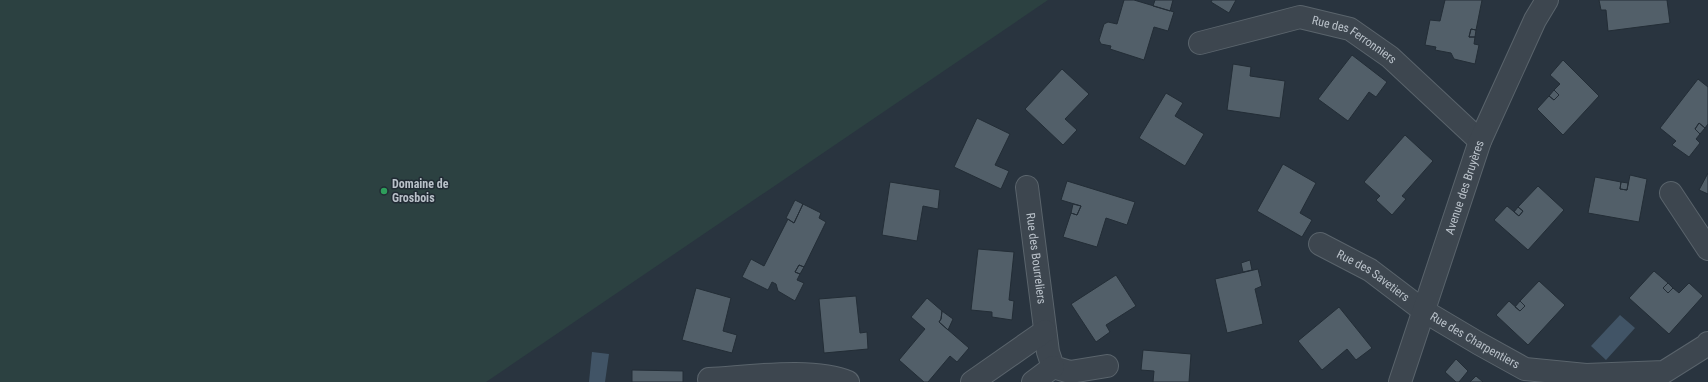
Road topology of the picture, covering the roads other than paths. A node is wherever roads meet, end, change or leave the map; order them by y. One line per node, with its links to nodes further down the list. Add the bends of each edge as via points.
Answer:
1 (1547, 0): 4 (street, Avenue des Bruyères, via 1534,20)
2 (1301, 8): 3 (street, Rue des Ferronniers); 4 (street, Rue des Ferronniers, via 1350,29 1390,57)
3 (1200, 43)
4 (1480, 141): 9 (street, Avenue des Bruyères)
5 (1027, 187): 10 (street, Rue des Bourreliers)
6 (1671, 193): 8 (street)
7 (1320, 244): 9 (street, Rue des Savetiers, via 1370,270)
8 (1708, 249)
9 (1424, 311): 14 (street, Rue des Charpentiers, via 1525,369); 19 (street, Avenue des Bruyères)
10 (1045, 331): 13 (street, Rue des Bourreliers); 17 (street)
11 (1708, 343): 14 (street, Rue des Charpentiers, via 1664,372)
12 (1107, 366): 13 (street, via 1070,372)
13 (1053, 367): 18 (street)
14 (1552, 377)
15 (709, 379): 16 (street, via 805,374 840,378)
16 (848, 382)
17 (972, 382)
18 (1033, 382)
19 (1400, 382)

